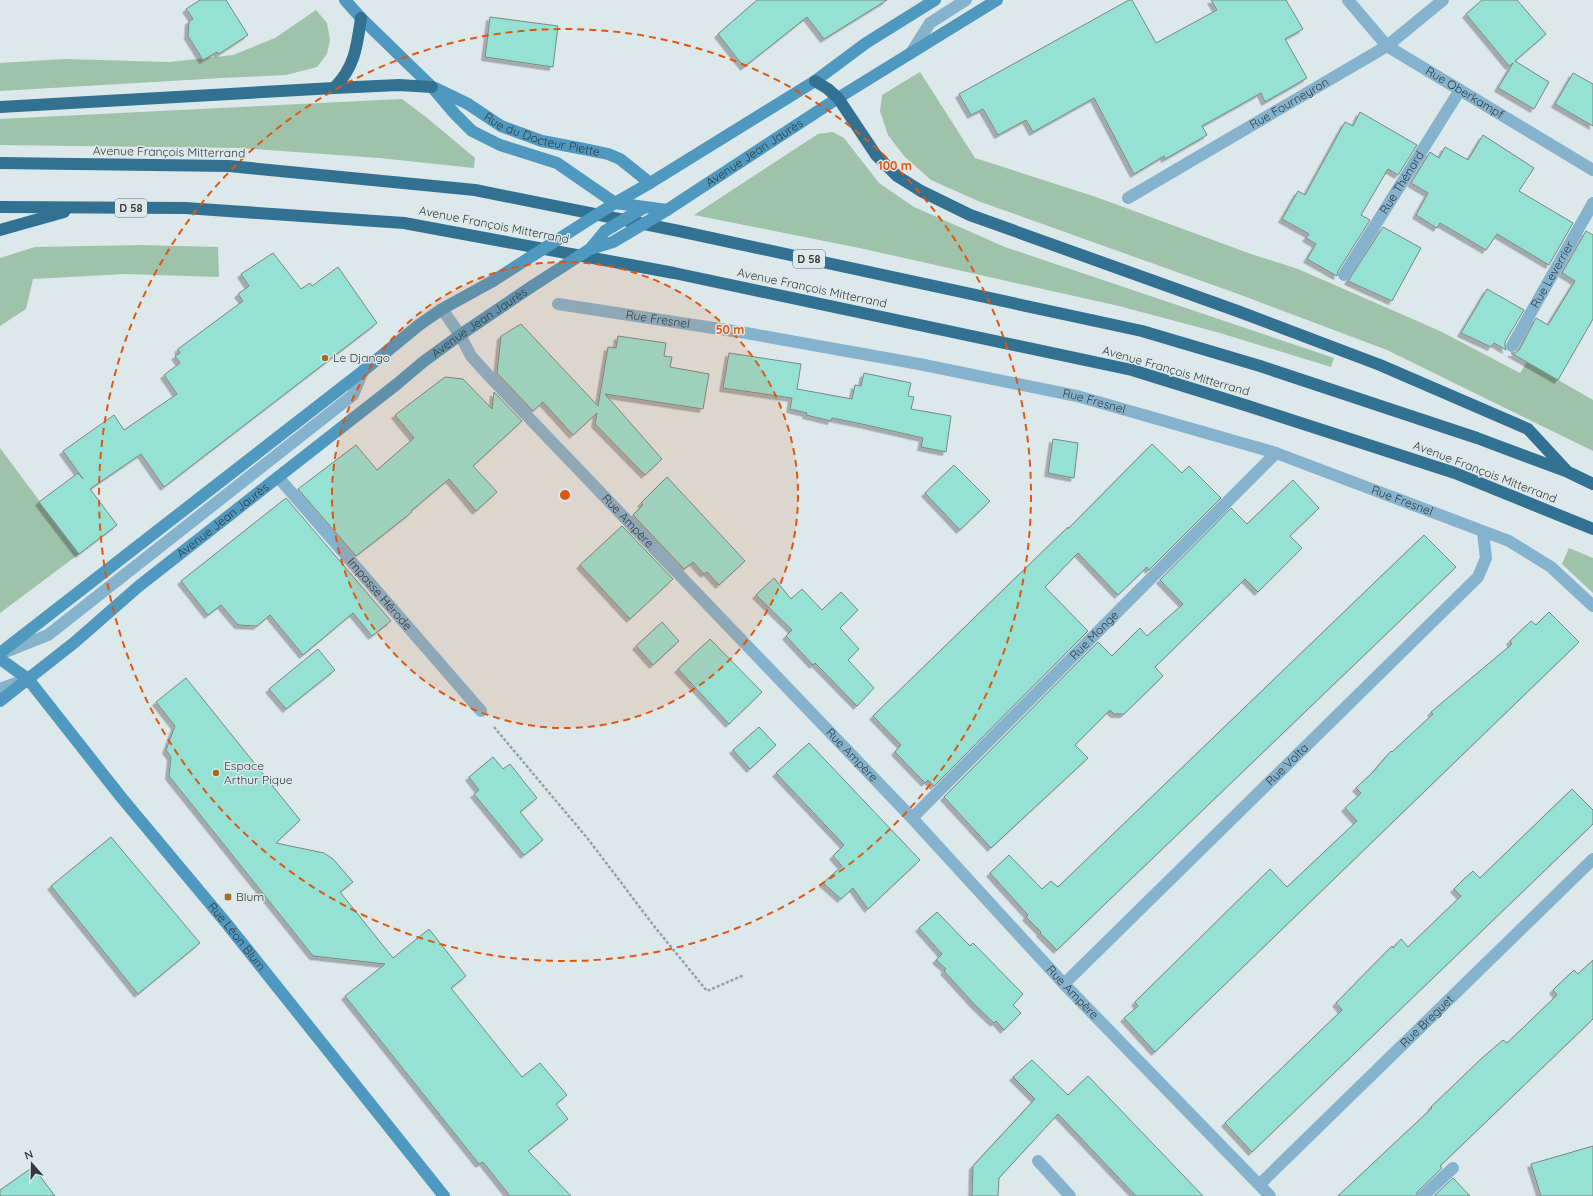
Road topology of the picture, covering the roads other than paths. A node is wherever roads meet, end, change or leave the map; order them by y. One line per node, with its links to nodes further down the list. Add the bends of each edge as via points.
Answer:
1 (346, 0): 7 (main road, Rue du Docteur Piette)
2 (935, 0): 10 (main road, via 866,43)
3 (966, 0): 9 (street, via 930,22)
4 (996, 0): 9 (main road, Avenue Jean Jaurès)
5 (1348, 0): 8 (street, Rue Oberkampf)
6 (1443, 0): 8 (street, Rue Fourneyron)
7 (361, 18): 11 (main road, Rue du Docteur Piette); 12 (highway, via 352,64 344,79)
8 (1387, 46): 13 (street, Rue Oberkampf); 19 (street, Rue Fourneyron)
9 (910, 53): 14 (main road, Avenue Jean Jaurès)
10 (815, 81): 14 (highway); 18 (main road)
11 (432, 87): 12 (highway, via 398,85); 18 (main road, Rue du Docteur Piette, via 468,104 500,126 542,141 608,154 620,159); 20 (main road, Rue du Docteur Piette, via 472,131 500,145 557,162)
12 (334, 88): 15 (highway)
13 (1460, 90): 17 (street, Rue Oberkampf); 28 (street, Rue Thénard)
14 (838, 98): 25 (main road, Avenue Jean Jaurès); 34 (highway, via 876,155 897,176 921,191 970,215 1380,365 1528,429)
15 (0, 107)
16 (0, 163): 34 (highway, Avenue François Mitterrand / D 58, via 229,166 476,190 1142,330 1267,368 1477,438)
17 (1593, 170)
18 (650, 183): 20 (main road); 23 (main road)
19 (1128, 198)
20 (615, 203): 23 (main road); 30 (main road, bridge, via 492,281)
21 (1593, 203): 32 (street, Rue Leverrier)
22 (0, 207): 24 (highway, Avenue François Mitterrand / D 58)
23 (645, 207): 25 (main road); 27 (main road, bridge, via 605,231)
24 (77, 208): 26 (highway); 37 (highway, Avenue François Mitterrand / D 58, via 185,208 404,223 674,273 1132,370 1455,473)
25 (667, 210): 27 (main road, Avenue Jean Jaurès, bridge, via 613,242)
26 (0, 230)
27 (590, 249): 31 (main road, Avenue Jean Jaurès, bridge)
28 (1344, 275)
29 (558, 304): 33 (street, Rue Fresnel, via 746,333 919,364 1070,395)
30 (442, 309): 31 (street, Rue Ampère); 40 (main road)
31 (460, 335): 35 (main road, Avenue Jean Jaurès); 46 (street, Rue Ampère, via 471,356 489,376)
32 (1512, 346)
33 (1276, 453): 38 (street, Rue Fresnel); 46 (street, Rue Monge)
34 (1568, 472): 36 (highway, Avenue François Mitterrand / D 58)
35 (278, 477): 42 (main road, Avenue Jean Jaurès, via 139,586); 45 (street, Impasse Hérode)
36 (1593, 484)
37 (1593, 528)
38 (1483, 533): 39 (street, Rue Fresnel, via 1509,541 1551,567); 48 (street, Rue Volta, via 1486,558 1478,577)
39 (1593, 606)
40 (0, 653)
41 (0, 658): 42 (main road, Rue Léon Blum)
42 (28, 679): 43 (street); 44 (main road, Avenue Jean Jaurès); 52 (main road, Rue Léon Blum)
43 (0, 689)
44 (0, 701)
45 (481, 711)
46 (912, 818): 48 (street, Rue Ampère)
47 (1593, 858): 51 (street, Rue Breguet)
48 (1064, 984): 51 (street, Rue Ampère)
49 (1038, 1161): 53 (street)
50 (1453, 1168): 55 (street)
51 (1260, 1184): 54 (street, Rue Ampère)
52 (444, 1196)
53 (1070, 1196)
54 (1270, 1196)
55 (1423, 1196)

